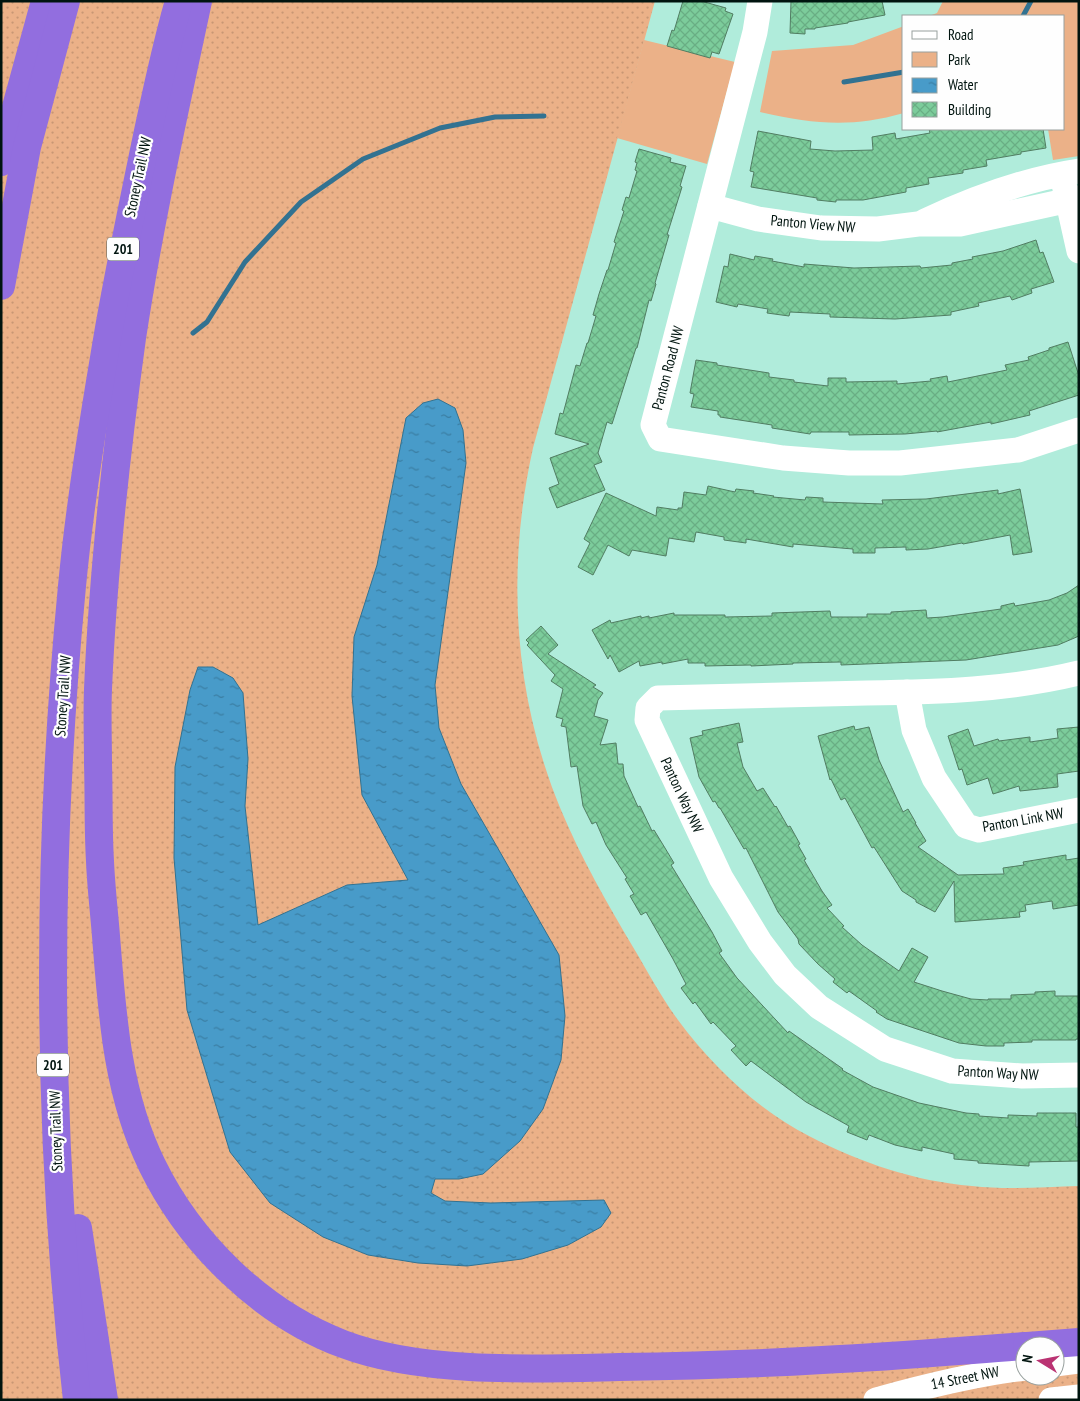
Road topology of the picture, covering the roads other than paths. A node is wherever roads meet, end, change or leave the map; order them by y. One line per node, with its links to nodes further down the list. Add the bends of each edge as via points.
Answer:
1 (46, 1): 6 (highway)
2 (66, 1): 12 (highway, via 27,147)
3 (179, 1): 17 (highway, Stoney Trail NW / 201, via 156,90 119,269 95,412 72,583 60,730 52,963)
4 (198, 1): 21 (highway, via 133,335 110,525 98,693 100,857 113,1029 130,1110 151,1163 180,1215 230,1272 272,1308 344,1345 377,1356 414,1362 493,1367 673,1366 820,1361)
5 (760, 1): 9 (street, Panton Road NW)
6 (1, 162)
7 (1070, 173): 8 (street); 10 (street, Panton View NW, via 997,190)
8 (1073, 199): 10 (street, Panton View NW, via 960,224); 11 (street)
9 (710, 206): 10 (street, Panton View NW, via 758,219 821,228 878,229); 13 (street, Panton Road NW, via 653,425 660,439 783,458 900,463 1018,450)
10 (918, 224)
11 (1079, 251)
12 (1, 286)
13 (1079, 430)
14 (1079, 673): 15 (street, Panton Way NW, via 1051,680 988,687)
15 (907, 692): 16 (street, Panton Link NW, via 914,730 934,778 966,826 979,830); 18 (street, Panton Way NW, via 658,698 648,708 647,720 721,878 760,942 785,975 819,1007 885,1049 952,1071 1022,1076)
16 (1079, 810)
17 (53, 1064): 26 (highway, Stoney Trail NW / 201, via 60,1221); 27 (highway)
18 (1079, 1075)
19 (1079, 1342): 20 (highway)
20 (1065, 1343)
21 (1015, 1347)
22 (1079, 1361): 23 (street)
23 (1065, 1363)
24 (1015, 1369): 28 (street, 14 Street NW, via 941,1382)
25 (1079, 1397): 29 (street)
26 (77, 1400)
27 (104, 1400)
28 (876, 1400)
29 (1051, 1400)

